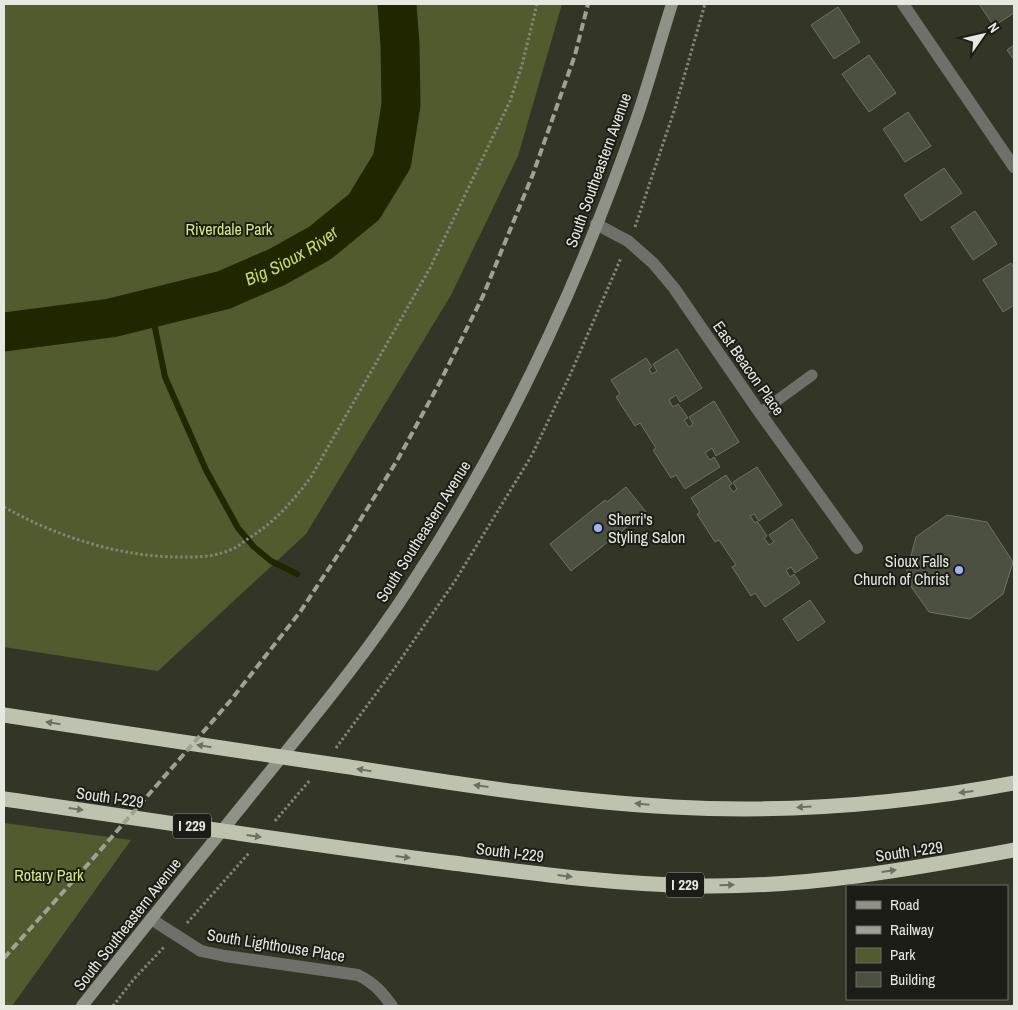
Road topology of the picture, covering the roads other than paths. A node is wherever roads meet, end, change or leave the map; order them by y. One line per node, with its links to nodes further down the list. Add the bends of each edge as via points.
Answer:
1 (672, 4): 4 (main road, South Southeastern Avenue, via 637,116)
2 (903, 4): 3 (street)
3 (1014, 167)
4 (596, 224): 6 (street, East Beacon Place, via 628,241 653,263 674,288); 12 (main road, South Southeastern Avenue, via 551,333 511,413 409,588 353,669)
5 (812, 375): 6 (lane)
6 (760, 413): 7 (street, East Beacon Place)
7 (857, 548)
8 (4, 715): 9 (highway, one-way to 8, via 973,791 854,804 672,807 413,777)
9 (1014, 783)
10 (4, 799): 11 (highway, South I-229 / I 229, one-way to 11, via 355,851 593,880 704,886 825,880)
11 (1014, 850)
12 (151, 919): 13 (main road, South Southeastern Avenue); 14 (street, South Lighthouse Place, via 201,951 358,975 382,991)
13 (82, 1006)
14 (392, 1006)

